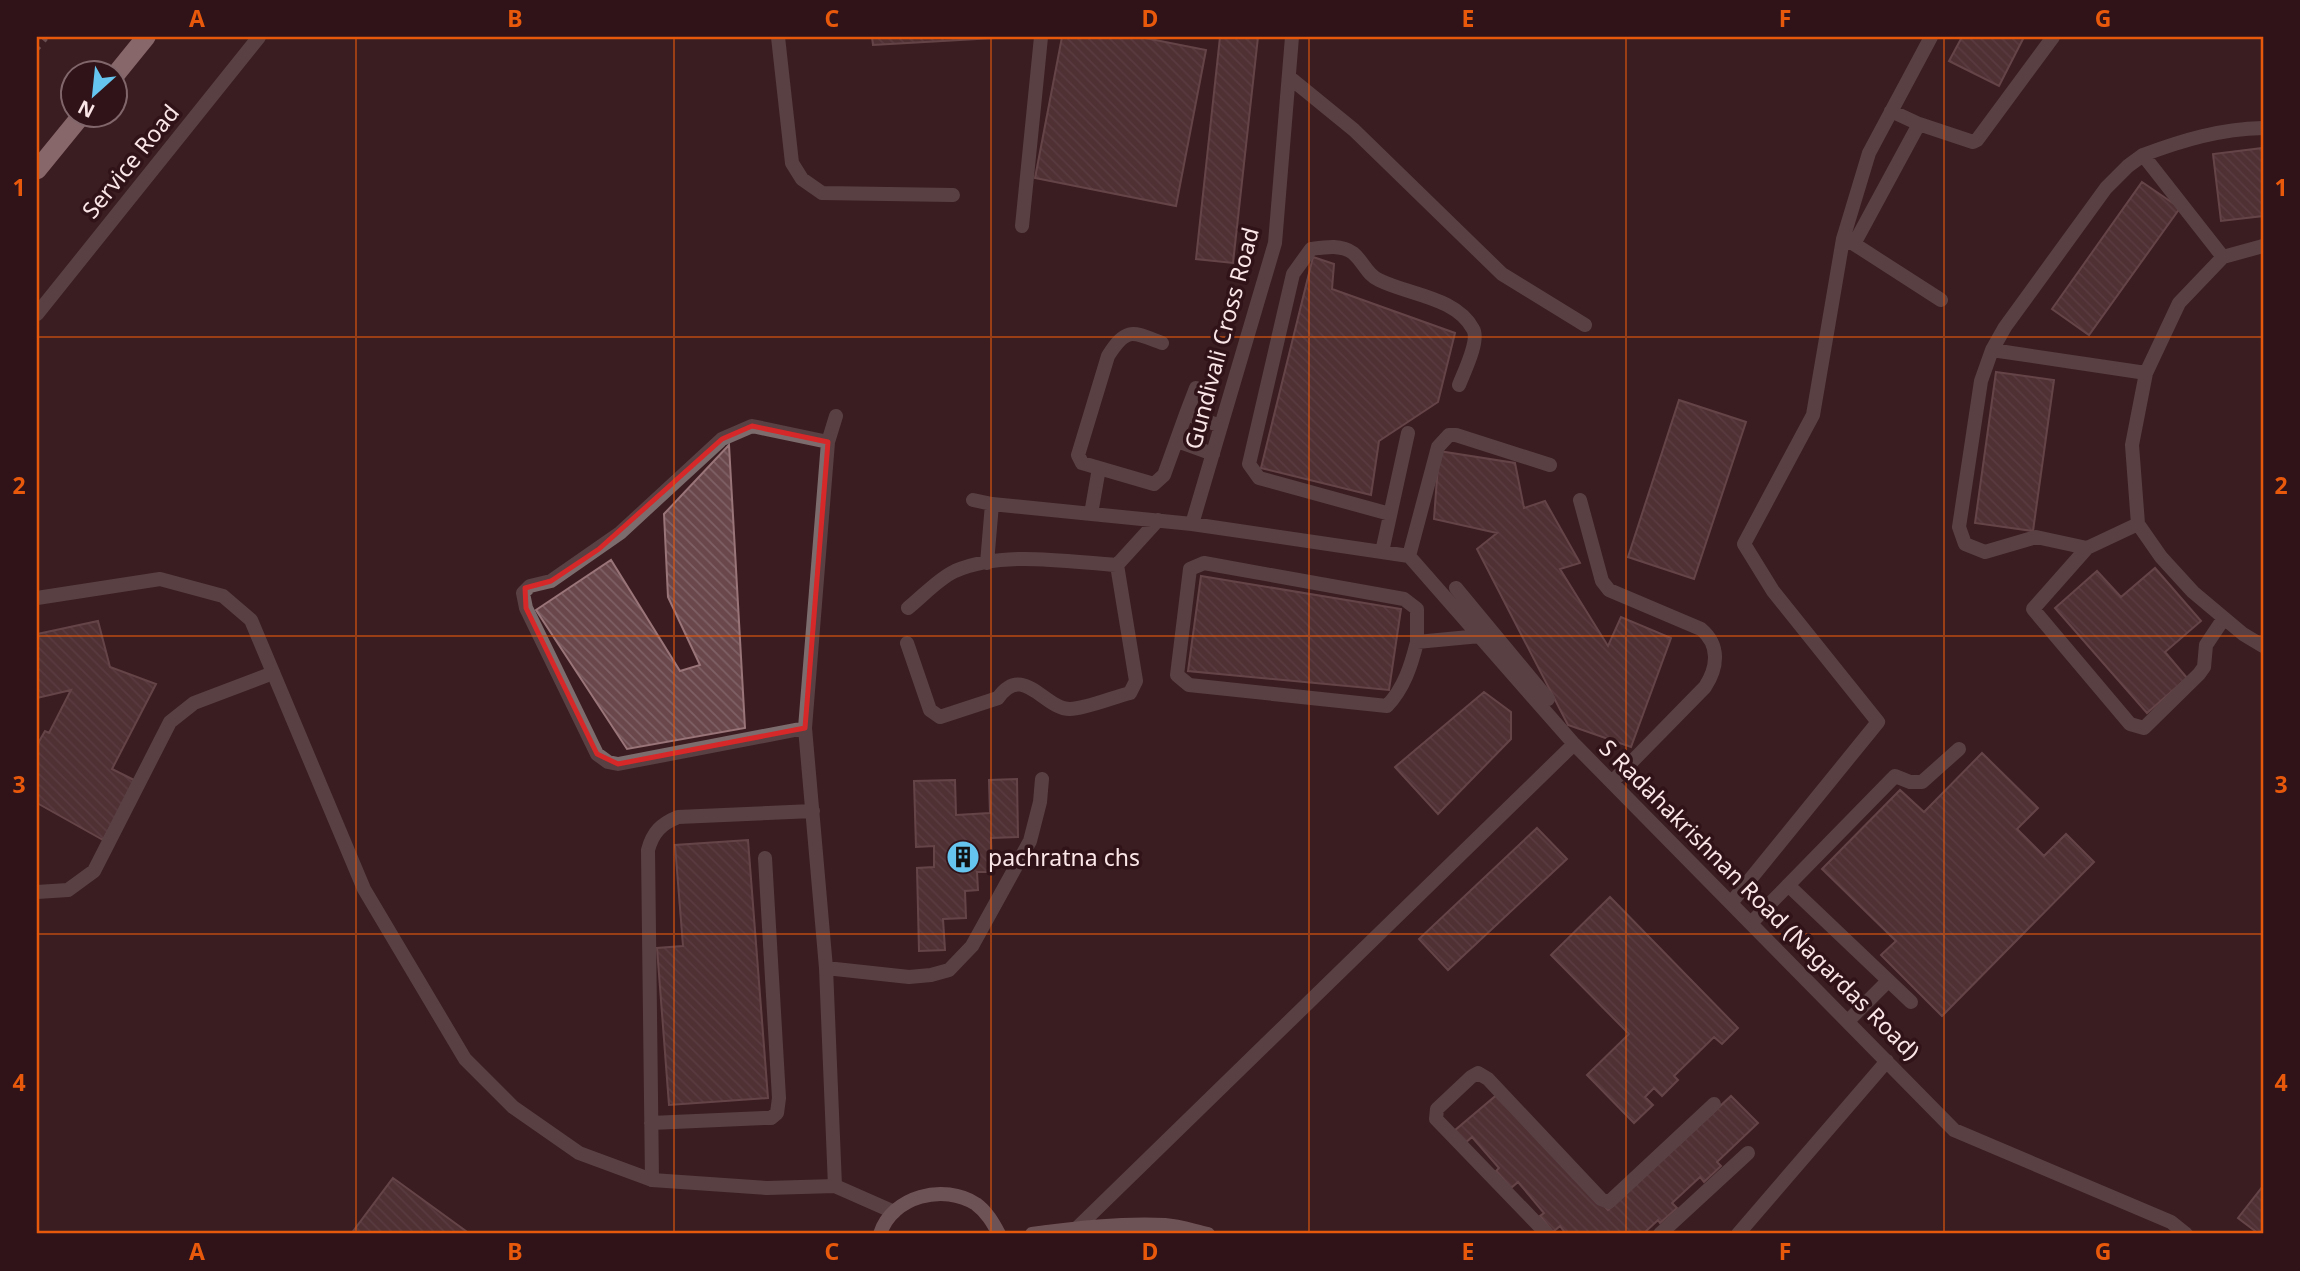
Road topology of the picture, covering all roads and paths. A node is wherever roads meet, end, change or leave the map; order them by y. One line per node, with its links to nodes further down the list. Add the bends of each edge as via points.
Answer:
1 (146, 37): 8 (highway)
2 (259, 37): 22 (street, Service Road)
3 (778, 37): 16 (street, via 792,163 802,180 822,193)
4 (1041, 37): 17 (street)
5 (1292, 37): 9 (street, Gundivali Cross Road)
6 (1931, 37): 10 (street)
7 (2053, 37): 11 (street, via 1977,140)
8 (127, 60)
9 (1289, 77): 23 (street, via 1354,130 1502,275); 31 (street, Gundivali Cross Road, via 1275,243)
10 (1891, 111): 11 (street); 18 (street, via 1869,153)
11 (1919, 124): 18 (street)
12 (2263, 128): 14 (street, via 2192,137)
13 (70, 130): 15 (highway)
14 (2143, 155): 20 (street); 25 (street, via 2106,188)
15 (37, 170)
16 (954, 195)
17 (1022, 226)
18 (1849, 241): 21 (street); 70 (street, via 1812,415 1744,544 1773,591 1878,722)
19 (2263, 246): 20 (street)
20 (2223, 257): 26 (street, via 2179,303)
21 (1941, 300)
22 (37, 314)
23 (1586, 325)
24 (1162, 343): 37 (street, via 1135,332 1124,335 1108,356 1078,455 1082,463)
25 (1992, 350): 26 (street); 46 (street, via 1981,380 1961,537 1965,544 1985,552 2036,537)
26 (2146, 373): 45 (street, via 2132,445)
27 (1459, 385): 42 (street, via 1475,341 1475,331 1464,317 1447,305 1376,279 1353,253 1331,246 1311,249 1293,274 1250,464 1259,478)
28 (1196, 388): 29 (street)
29 (1186, 414): 31 (street); 33 (street)
30 (836, 416): 34 (street)
31 (1221, 426): 35 (street, Gundivali Cross Road)
32 (1408, 433): 42 (street)
33 (1177, 441): 35 (street); 37 (street, via 1164,475 1154,484)
34 (828, 442): 61 (street); 61 (street, via 752,426 722,439 620,533 551,582 530,586 523,593 526,608 597,754 608,762 618,764)
35 (1213, 454): 44 (street, Gundivali Cross Road)
36 (1550, 465): 48 (street, via 1449,435 1438,447)
37 (1099, 468): 41 (street)
38 (973, 500): 40 (street)
39 (1580, 500): 65 (street, via 1602,581 1609,590 1701,629 1712,638 1716,651 1705,687)
40 (992, 504): 41 (street); 49 (street)
41 (1091, 514): 43 (street)
42 (1390, 514): 47 (street)
43 (1158, 520): 44 (street); 50 (street)
44 (1192, 524): 47 (street)
45 (2138, 524): 46 (street); 54 (street, via 2193,592)
46 (2087, 548): 54 (street, via 2033,609 2130,724 2144,728 2199,674 2206,645)
47 (1382, 552): 48 (street)
48 (1409, 556): 55 (street)
49 (987, 563): 50 (street, via 1003,558); 53 (street, via 956,571)
50 (1118, 565): 57 (street, via 1136,681 1130,693 1071,709 1059,707 1028,686 1014,685 998,698 940,717 930,710)
51 (1456, 588): 58 (street)
52 (37, 598): 60 (street, via 160,579 223,596 251,620)
53 (908, 608)
54 (2224, 618): 59 (street)
55 (1480, 636): 56 (street); 58 (street)
56 (1417, 642): 56 (street, via 1417,609 1404,599 1204,563 1190,569 1177,675 1189,685 1387,706 1410,671)
57 (907, 643)
58 (1496, 645): 62 (street)
59 (2263, 646)
60 (273, 673): 69 (street, via 194,703 170,722 94,871 68,890); 80 (street, via 364,889 465,1059 513,1107 579,1153)
61 (806, 728): 66 (street)
62 (1574, 744): 65 (street, S Radahakrishnan Road (Nagardas Road)); 83 (street, S Radahakrishnan Road (Nagardas Road))
63 (1959, 749): 68 (street, via 1922,782 1895,776)
64 (1042, 779): 72 (street, via 1030,841 972,946 949,970 909,977)
65 (1612, 782): 70 (street, S Radahakrishnan Road (Nagardas Road))
66 (813, 811): 72 (street); 78 (street, via 678,817 656,830 649,850)
67 (765, 858): 78 (street, via 777,1113 771,1118)
68 (1788, 885): 71 (street); 73 (street)
69 (37, 892)
70 (1731, 903): 71 (street, S Radahakrishnan Road (Nagardas Road))
71 (1751, 923): 75 (street, S Radahakrishnan Road (Nagardas Road))
72 (827, 968): 81 (street)
73 (1888, 981): 74 (street); 75 (street)
74 (1911, 1002)
75 (1848, 1021): 76 (street, S Radahakrishnan Road (Nagardas Road))
76 (1887, 1061): 90 (street); 91 (street, S Radahakrishnan Road (Nagardas Road), via 1954,1130 2171,1222)
77 (1714, 1104): 88 (street, via 1609,1202 1601,1199 1488,1079 1478,1073 1471,1077 1437,1109 1436,1119)
78 (651, 1123): 80 (street)
79 (1748, 1153): 89 (street)
80 (652, 1180): 81 (street, via 767,1188)
81 (835, 1186): 82 (street)
82 (894, 1212): 84 (main road); 85 (main road, via 913,1199 956,1195 975,1204)
83 (1078, 1227): 86 (main road); 87 (main road, via 1167,1225)
84 (880, 1234)
85 (999, 1234)
86 (1032, 1234)
87 (1208, 1234)
88 (1547, 1234)
89 (1660, 1234)
90 (1738, 1234)
91 (2186, 1234)

